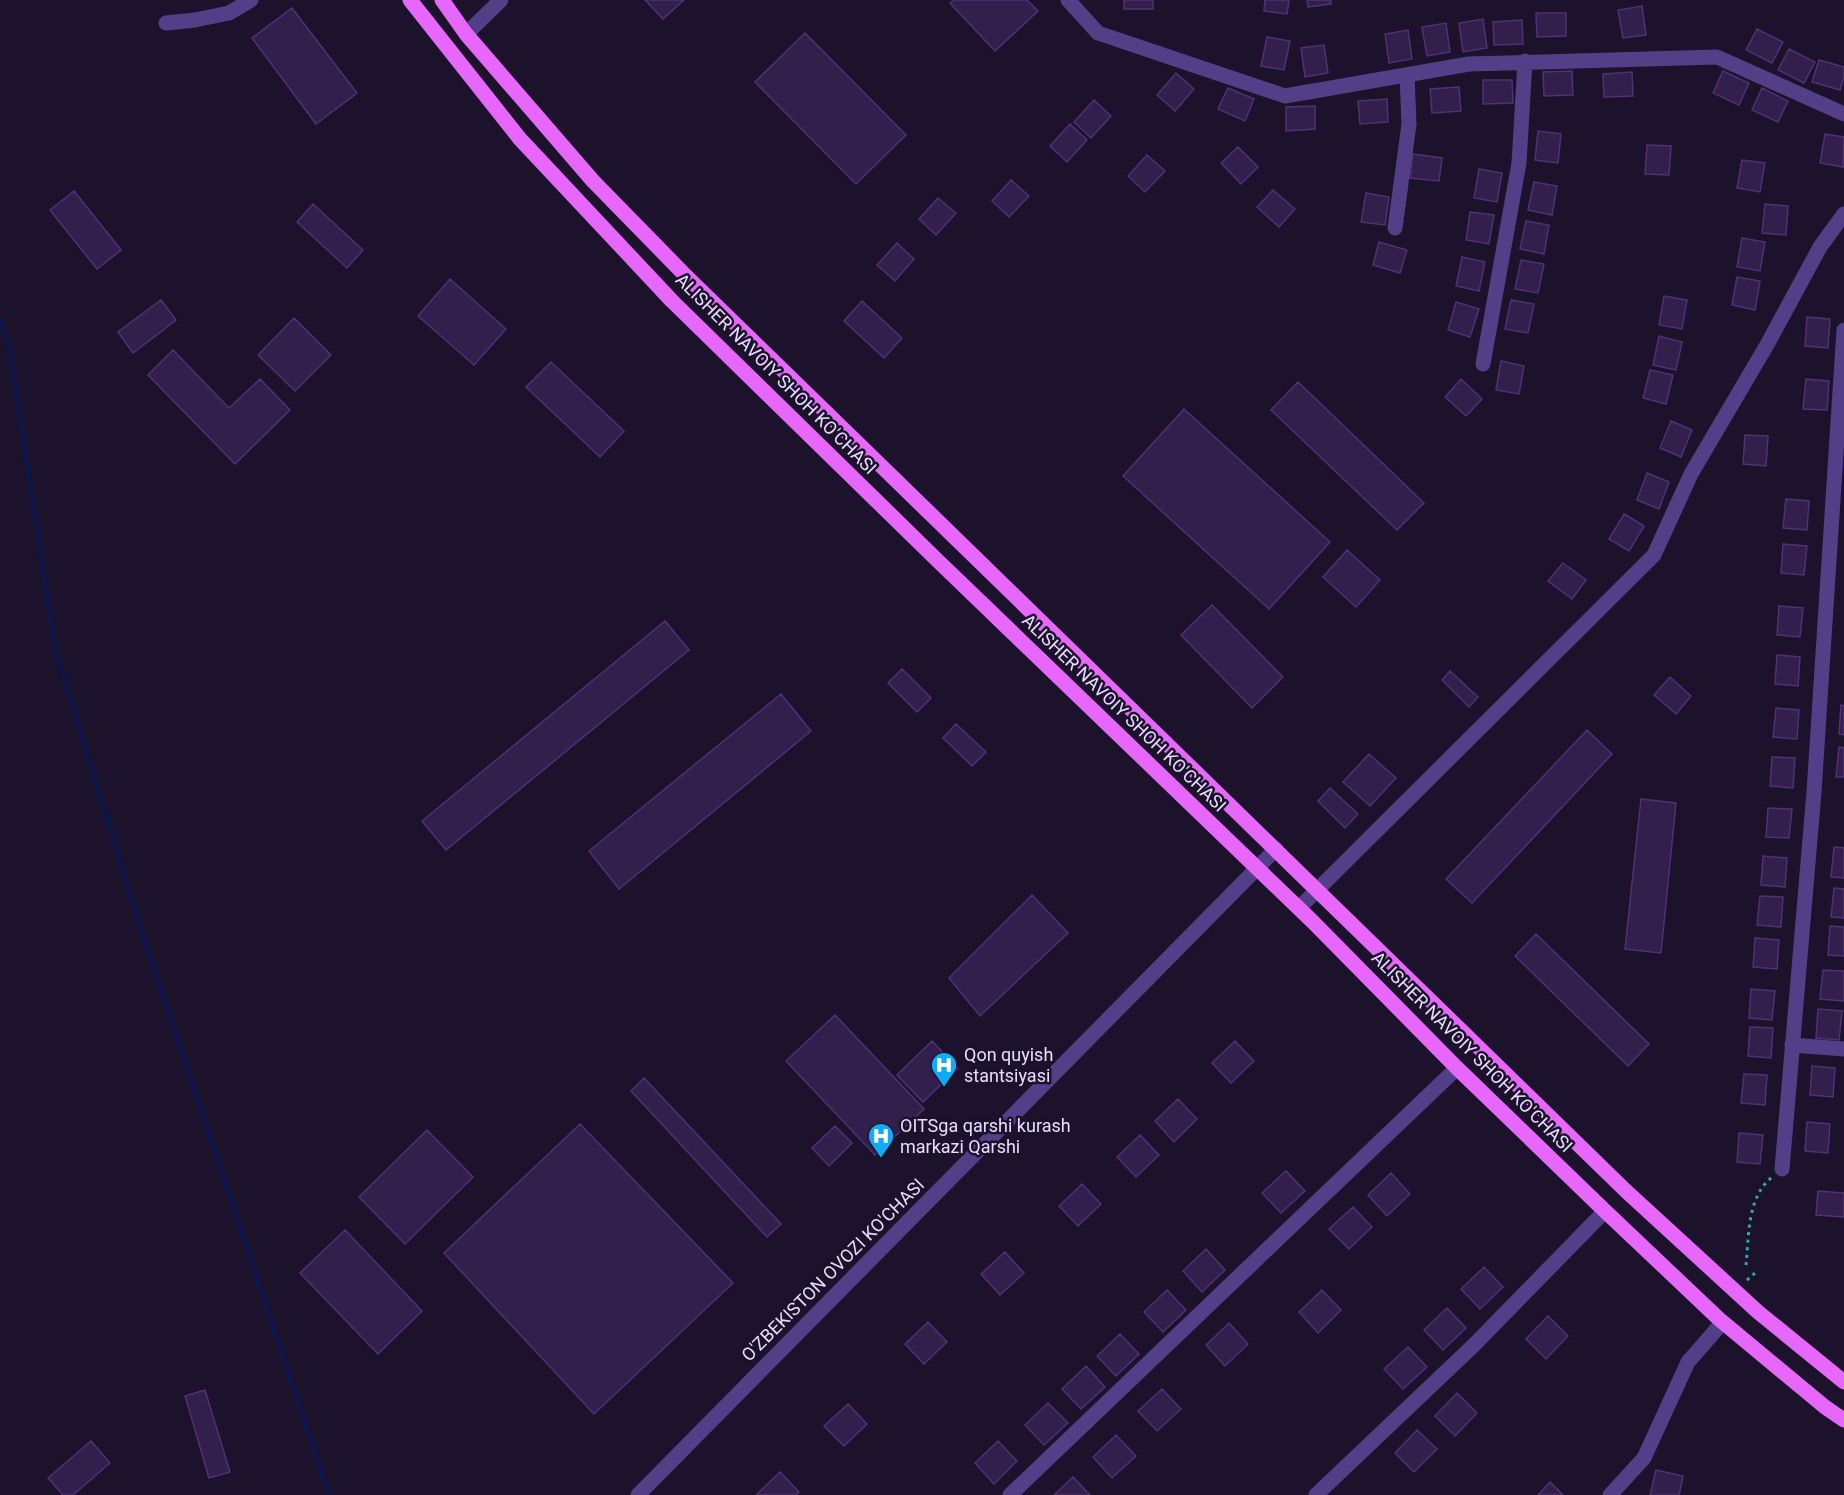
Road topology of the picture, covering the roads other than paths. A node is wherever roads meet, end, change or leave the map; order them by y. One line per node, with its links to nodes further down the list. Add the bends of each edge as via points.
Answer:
1 (251, 0): 6 (street, via 229,13)
2 (410, 0): 16 (main road, ALISHER NAVOIY SHOH KO'CHASI, via 520,139 672,301)
3 (442, 0): 7 (main road, ALISHER NAVOIY SHOH KO'CHASI)
4 (501, 0): 7 (street)
5 (1068, 0): 9 (street, via 1098,33 1285,96)
6 (166, 23)
7 (466, 34): 15 (main road, ALISHER NAVOIY SHOH KO'CHASI, via 593,181 683,273)
8 (1525, 61): 9 (street, via 1469,64); 10 (street, via 1717,57); 14 (street, via 1519,163)
9 (1407, 75): 12 (street, via 1409,124)
10 (1844, 114)
11 (1844, 214): 17 (street, via 1820,247 1691,474 1654,555)
12 (1395, 228)
13 (1844, 330): 19 (street, via 1814,792)
14 (1483, 364)
15 (1276, 849): 16 (street, O'ZBEKISTON OVOZI KO'CHASI); 17 (main road, ALISHER NAVOIY SHOH KO'CHASI)
16 (1257, 868): 18 (main road, ALISHER NAVOIY SHOH KO'CHASI); 27 (street, O'ZBEKISTON OVOZI KO'CHASI)
17 (1317, 888): 18 (street); 25 (main road, ALISHER NAVOIY SHOH KO'CHASI, via 1626,1191 1758,1312)
18 (1299, 908): 21 (main road, ALISHER NAVOIY SHOH KO'CHASI)
19 (1792, 1045): 20 (street); 22 (street)
20 (1844, 1049)
21 (1456, 1068): 23 (main road, ALISHER NAVOIY SHOH KO'CHASI); 28 (street)
22 (1782, 1169)
23 (1605, 1211): 24 (main road, ALISHER NAVOIY SHOH KO'CHASI); 29 (street, via 1474,1345)
24 (1722, 1323): 26 (main road, ALISHER NAVOIY SHOH KO'CHASI); 30 (street, via 1688,1362 1644,1458)
25 (1844, 1382)
26 (1844, 1420)
27 (638, 1495)
28 (1010, 1495)
29 (1316, 1495)
30 (1610, 1495)

